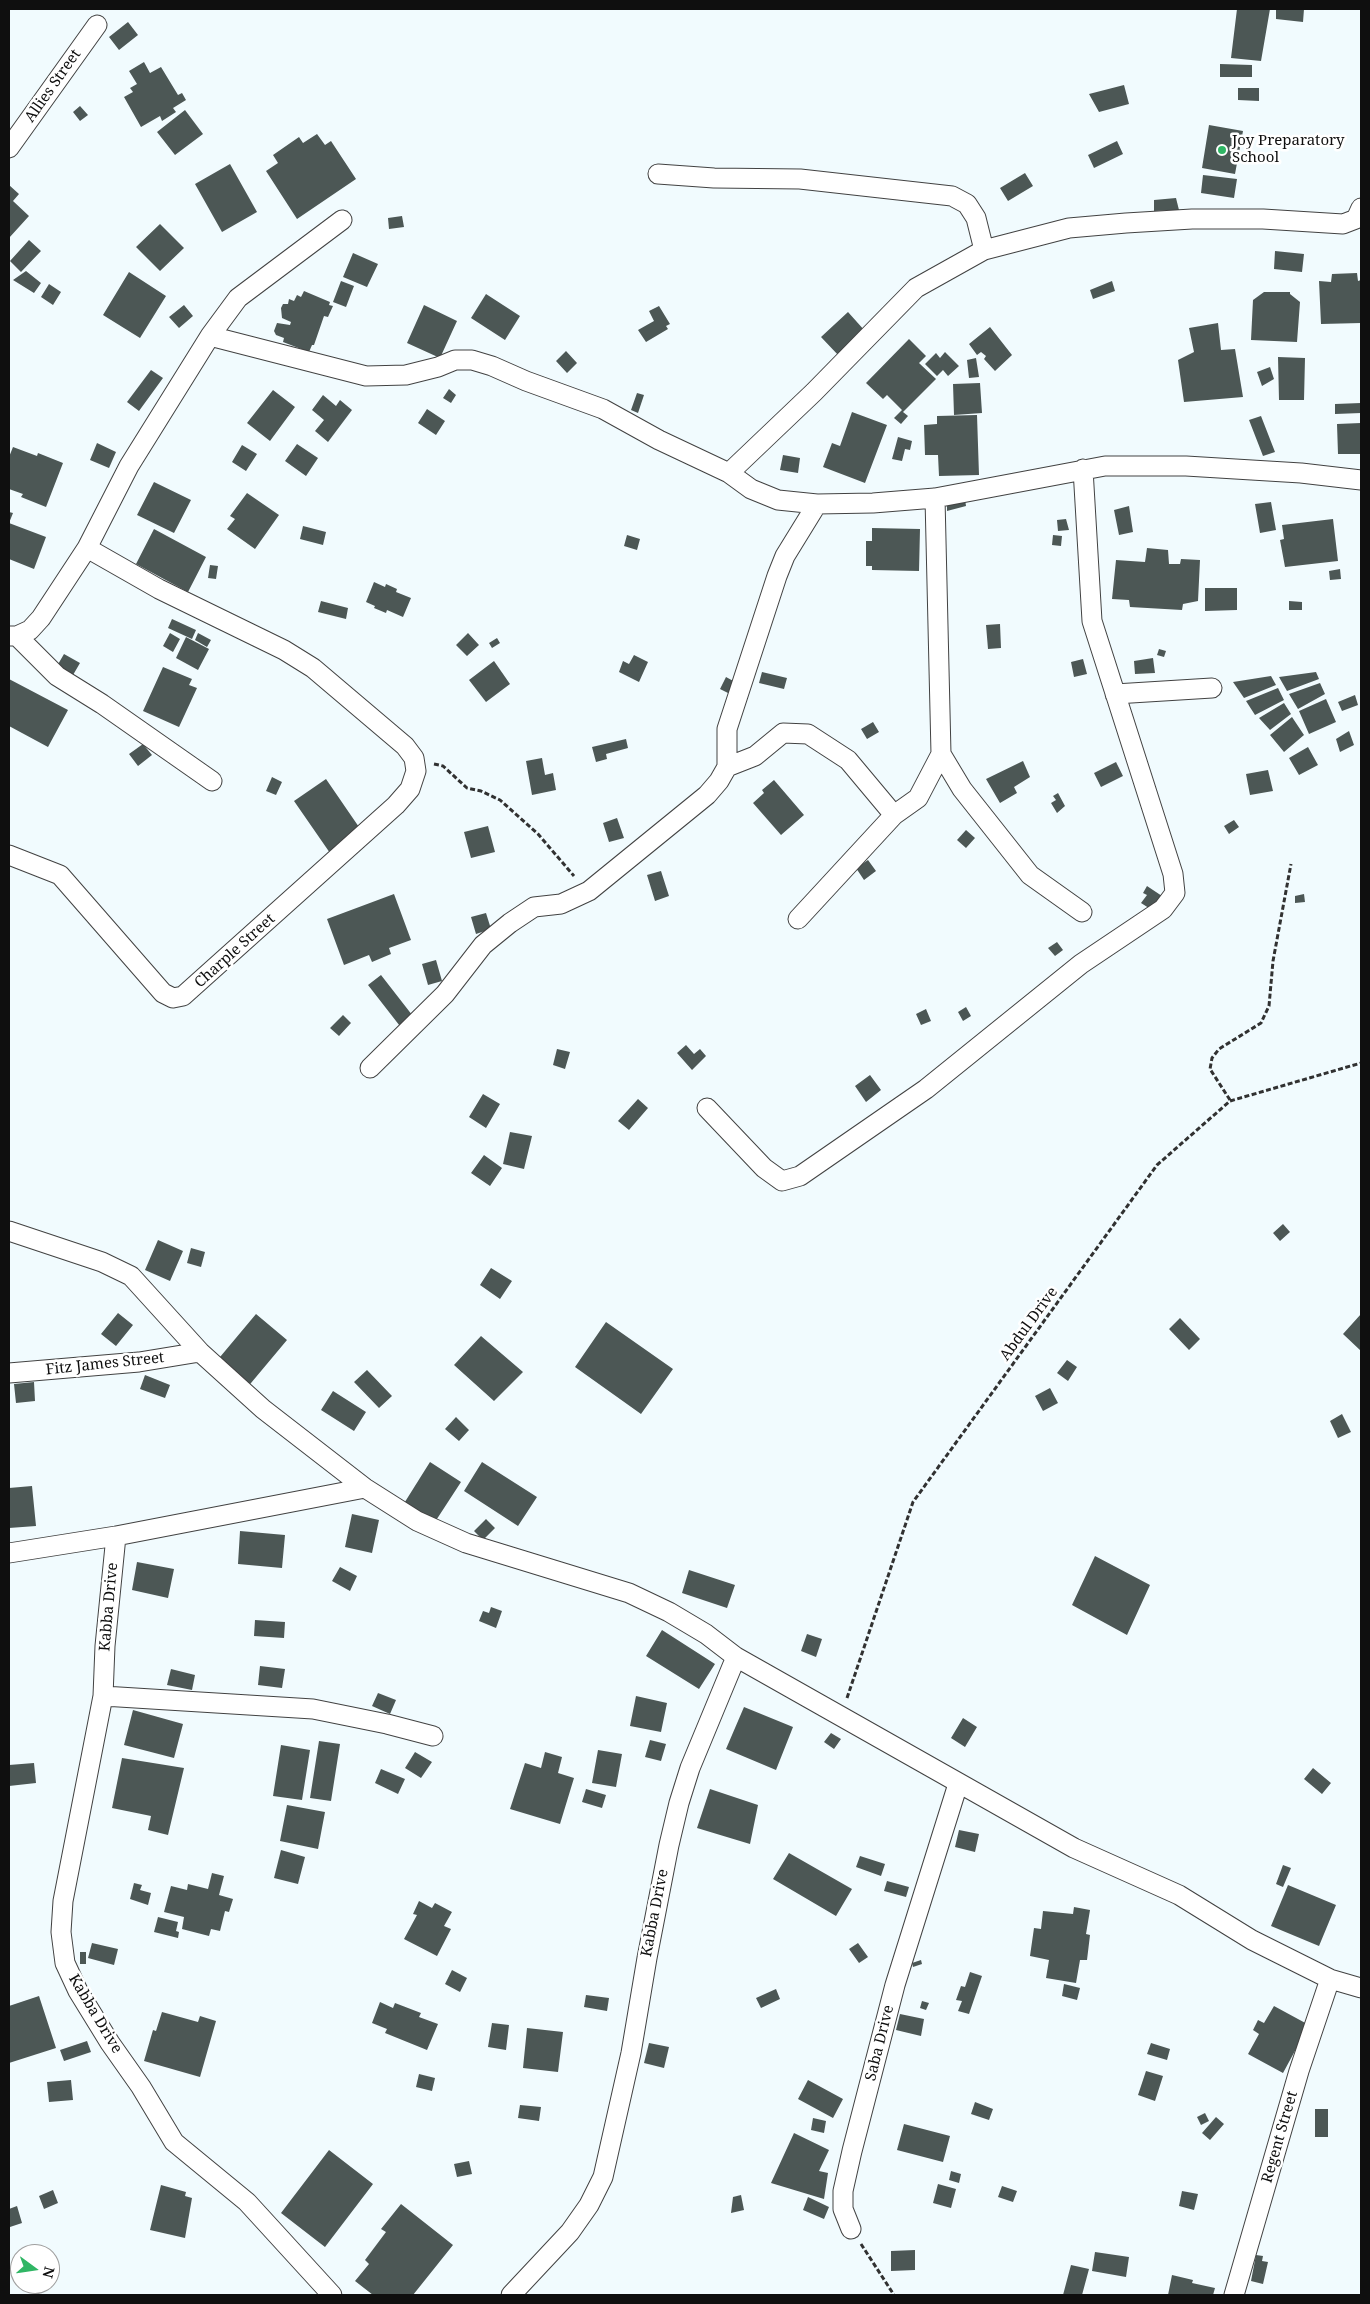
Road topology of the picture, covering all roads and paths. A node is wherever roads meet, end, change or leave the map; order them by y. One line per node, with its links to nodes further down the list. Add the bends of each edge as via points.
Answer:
1 (97, 25): 2 (street, Allies Street)
2 (9, 148)
3 (658, 174): 6 (street, via 800,178 952,196 967,204 976,218)
4 (1361, 208): 6 (street, via 1356,219 1343,224 1263,219 1126,223 1068,228)
5 (342, 220): 7 (street, via 238,298)
6 (984, 250): 9 (street, via 916,288)
7 (210, 336): 9 (street, via 366,376 406,375 455,360 472,360 603,409); 13 (street, via 129,466)
8 (1083, 469): 10 (street, via 1186,466); 11 (street); 16 (street, via 1092,621)
9 (729, 473): 12 (street, via 751,489 778,500)
10 (1361, 480)
11 (935, 498): 12 (street, via 873,504); 17 (street)
12 (817, 504): 19 (street, via 785,556 777,576 728,729)
13 (87, 548): 14 (street, via 41,618 30,630); 18 (street, via 313,668 405,746)
14 (13, 636): 20 (street, via 57,676)
15 (1212, 688): 16 (street)
16 (1115, 694): 30 (street, via 1173,874 1175,893 1163,909 1081,964 926,1089 800,1176 782,1181 764,1168)
17 (941, 754): 21 (street, via 918,798); 25 (street, via 962,789 1030,875)
18 (414, 758): 22 (street, Charple Street, via 416,771 410,789 396,805 183,996 173,998 163,993 60,875); 24 (path, via 442,766 467,788 500,800 538,834)
19 (727, 767): 21 (street, via 755,756 783,733 808,734 848,760); 24 (street, via 707,794)
20 (212, 781)
21 (894, 815): 26 (street)
22 (9, 855)
23 (1291, 864): 29 (path, via 1273,962 1269,1006 1261,1023 1220,1049 1212,1058 1210,1069)
24 (589, 891): 28 (street, via 562,904 534,907 510,923 483,945 445,994)
25 (1082, 912)
26 (798, 919)
27 (1361, 1063): 29 (path, Abdul Drive)
28 (370, 1068)
29 (1230, 1100): 39 (path, Abdul Drive, via 1157,1165 913,1502)
30 (707, 1108)
31 (9, 1231): 32 (street, via 102,1262 131,1276)
32 (200, 1352): 33 (street, Fitz James Street, via 139,1362); 34 (street, via 263,1409)
33 (9, 1372)
34 (365, 1488): 35 (street); 37 (street, via 417,1521 466,1544 629,1593 699,1629)
35 (116, 1536): 36 (street); 38 (street, Kabba Drive)
36 (9, 1554)
37 (736, 1657): 39 (street); 46 (street, Kabba Drive, via 679,1803 646,1958 631,2053 603,2178 570,2232)
38 (102, 1696): 40 (street, via 313,1709); 45 (street, Kabba Drive, via 63,1901 61,1932 65,1963 78,1991 174,2142 248,2202)
39 (841, 1716): 41 (street)
40 (434, 1736)
41 (958, 1784): 42 (street, via 1074,1848 1178,1896 1252,1940); 44 (street, Saba Drive, via 895,1986 852,2151 843,2191 843,2209)
42 (1330, 1979): 43 (street); 48 (street, Regent Street, via 1299,2071)
43 (1361, 1988)
44 (851, 2229): 47 (path)
45 (332, 2295)
46 (511, 2295)
47 (894, 2295)
48 (1234, 2295)

